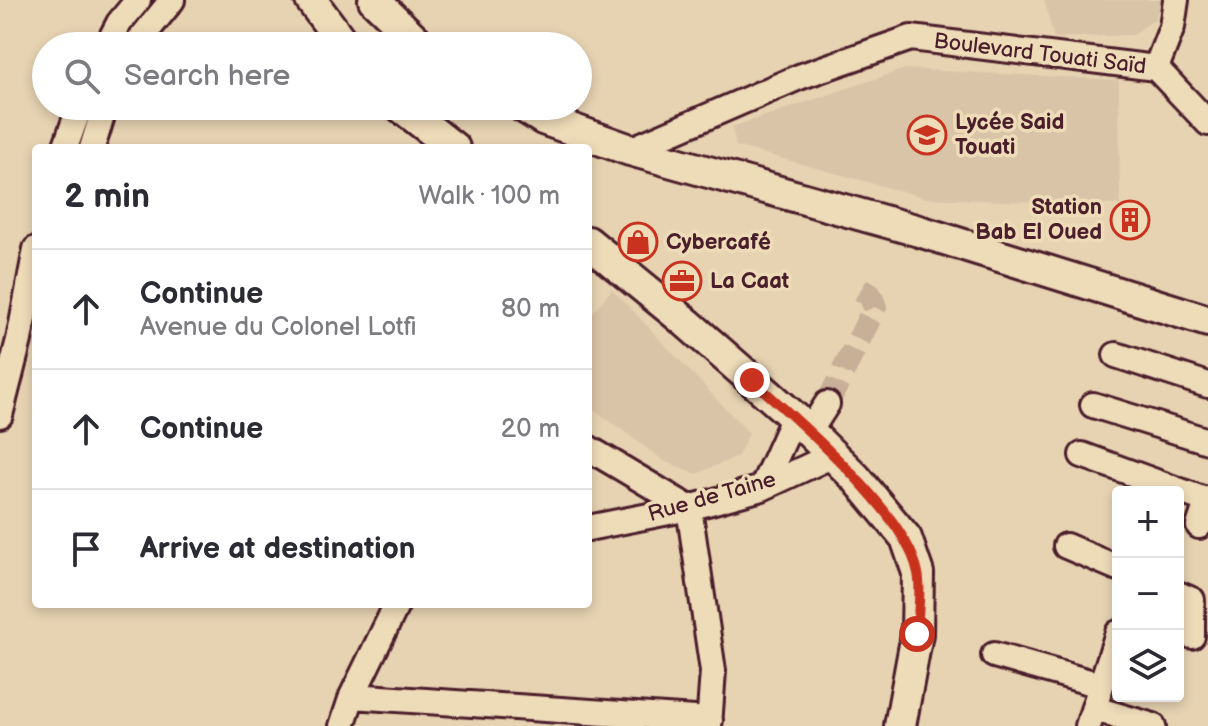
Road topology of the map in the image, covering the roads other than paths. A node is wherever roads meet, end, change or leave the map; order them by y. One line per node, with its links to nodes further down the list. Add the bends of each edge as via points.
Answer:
1 (138, 0): 6 (street)
2 (172, 0): 7 (street)
3 (311, 0): 8 (main road)
4 (374, 0): 9 (main road)
5 (1176, 0): 10 (street)
6 (114, 32)
7 (146, 32)
8 (335, 32)
9 (407, 32)
10 (1156, 68): 11 (street, Boulevard Touati Saïd); 19 (street, Boulevard Touati Saïd, via 911,38 799,77)
11 (1207, 118)
12 (75, 120): 16 (street)
13 (101, 120): 17 (street)
14 (418, 120): 18 (main road)
15 (546, 120): 19 (main road)
16 (66, 144)
17 (93, 144)
18 (449, 144)
19 (630, 150): 23 (main road, via 919,231)
20 (592, 245): 30 (main road)
21 (32, 270): 24 (street)
22 (32, 320): 24 (street)
23 (1208, 321)
24 (19, 340): 29 (street)
25 (1116, 355): 26 (street)
26 (1208, 385)
27 (827, 404): 30 (street)
28 (1093, 405): 31 (street)
29 (0, 415)
30 (802, 425): 33 (main road); 35 (street)
31 (1208, 441)
32 (592, 450): 37 (street)
33 (833, 455): 35 (street, Rue de Taine); 52 (main road, via 906,538 918,573 917,634)
34 (1082, 455): 36 (street)
35 (762, 488): 37 (street, Rue de Taine)
36 (1208, 500): 38 (street)
37 (689, 508): 39 (street, Rue de Taine); 50 (street, via 713,671)
38 (1199, 526)
39 (592, 527)
40 (1066, 546): 41 (street)
41 (1112, 565)
42 (1184, 597): 44 (street, via 1192,600)
43 (395, 608): 47 (street)
44 (1193, 635)
45 (1112, 652): 48 (street)
46 (994, 655): 48 (street)
47 (352, 696): 49 (street); 51 (street)
48 (1094, 707): 53 (street)
49 (546, 718): 50 (street)
50 (709, 723)
51 (342, 726)
52 (900, 726)
53 (1153, 726)

